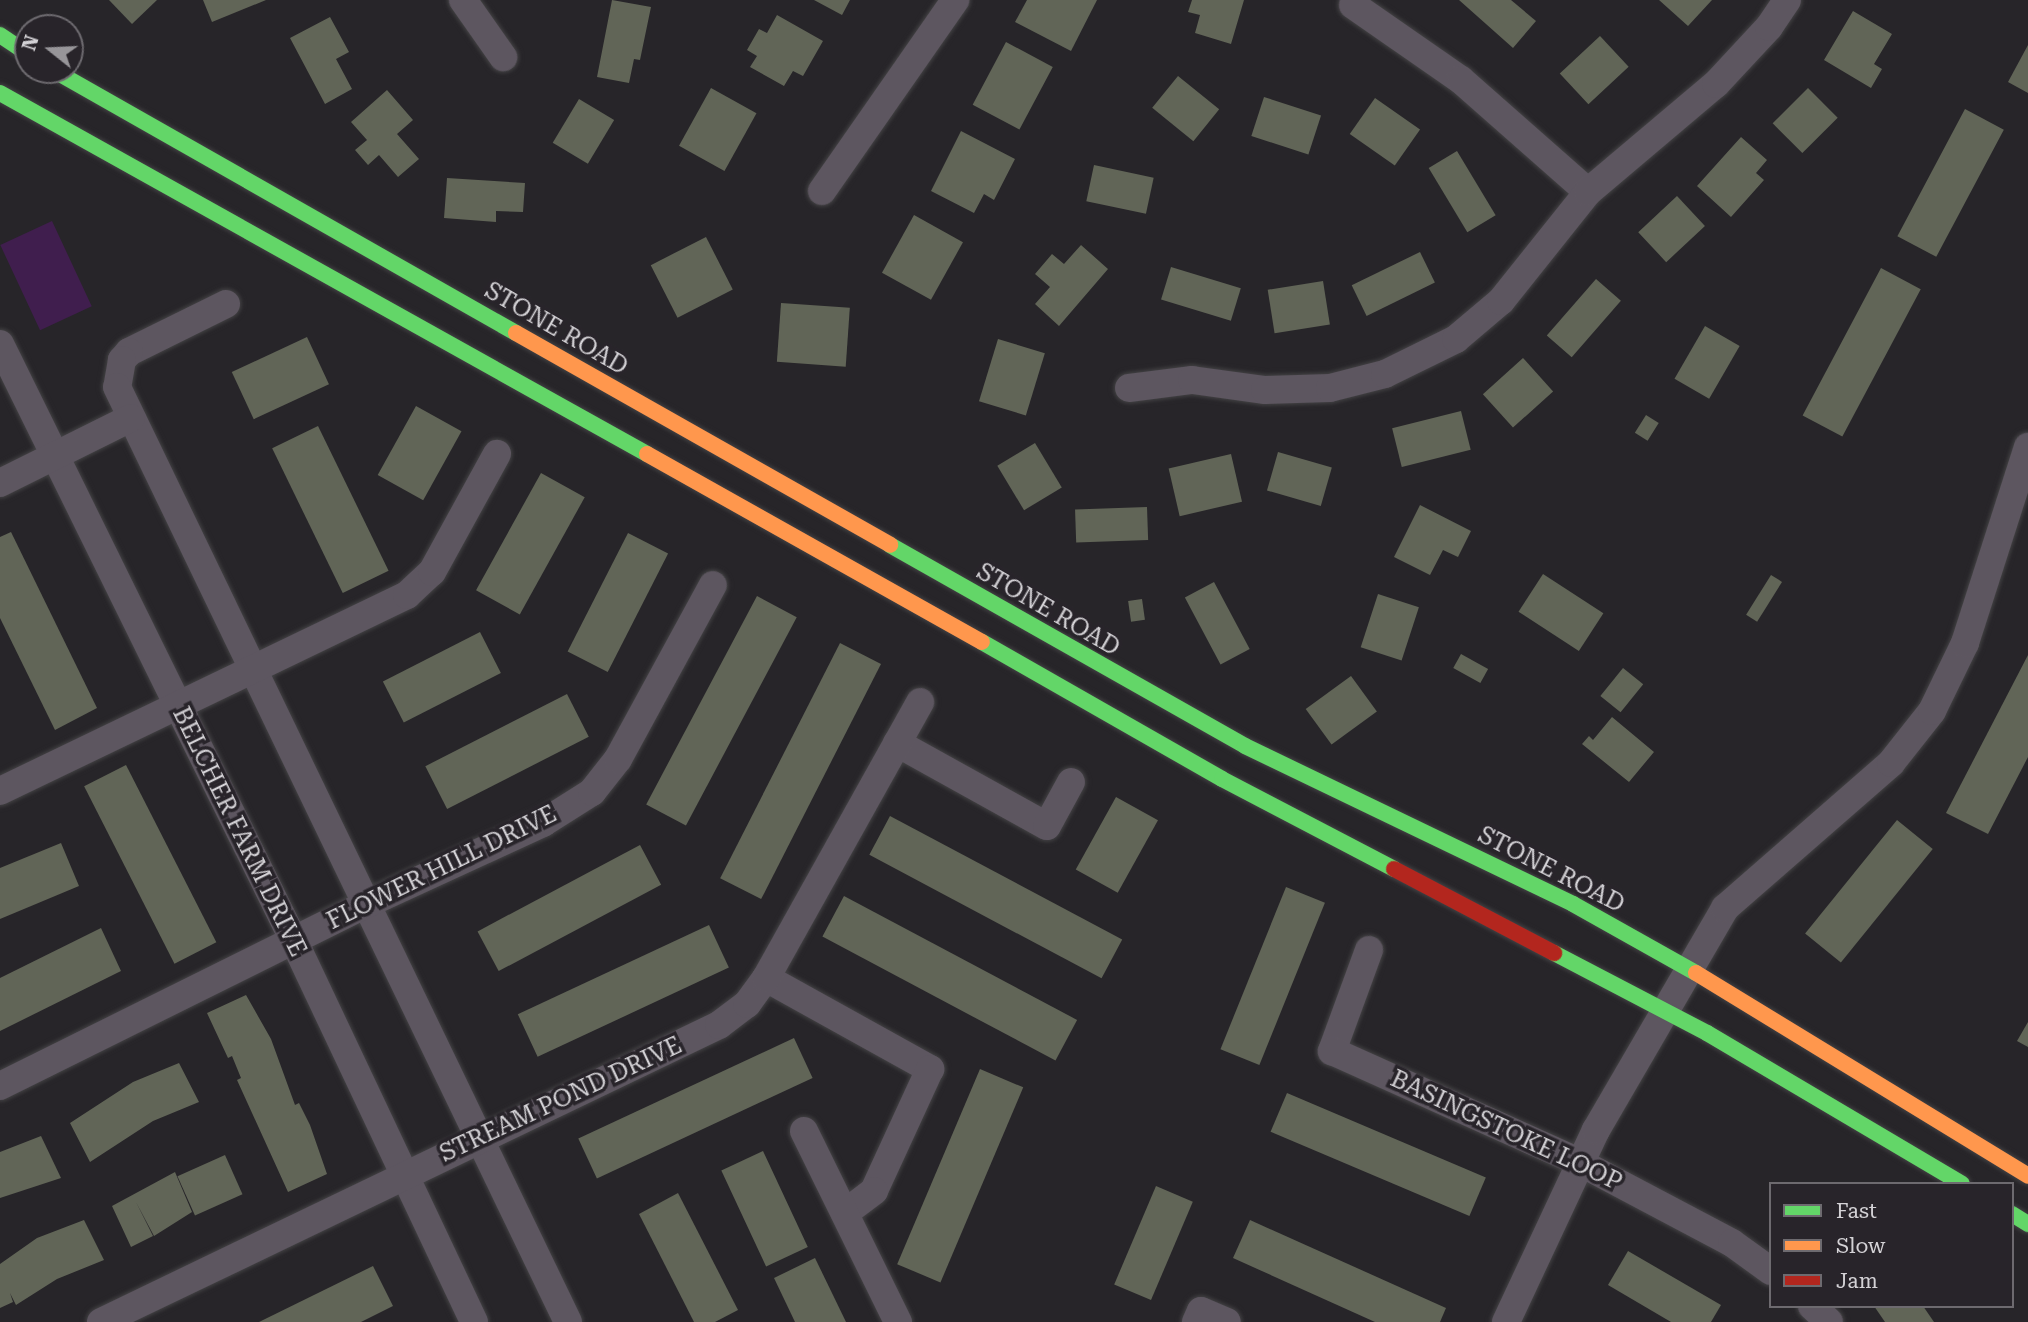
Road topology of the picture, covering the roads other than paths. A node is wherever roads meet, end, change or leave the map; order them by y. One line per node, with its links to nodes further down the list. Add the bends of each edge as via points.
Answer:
1 (463, 0): 5 (street)
2 (955, 0): 8 (street)
3 (1787, 0): 9 (street, via 1716,84)
4 (1353, 5): 9 (street, via 1461,80)
5 (503, 57)
6 (78, 84): 28 (main road, STONE ROAD, via 1245,746 1573,904)
7 (0, 93): 30 (main road, via 1223,779)
8 (822, 191)
9 (1588, 192): 12 (street, via 1502,300 1456,339 1417,361 1357,383 1299,391 1192,380)
10 (226, 304): 13 (street, via 129,352 122,360 117,387)
11 (0, 344): 16 (street, BELCHER FARM DRIVE)
12 (1129, 388)
13 (131, 418): 16 (street); 19 (street)
14 (2028, 447): 28 (street, via 1965,643 1932,711 1891,763 1725,908)
15 (498, 454): 19 (street, via 432,572 407,595)
16 (55, 457): 17 (street); 21 (street, BELCHER FARM DRIVE)
17 (0, 483)
18 (713, 585): 25 (street, FLOWER HILL DRIVE, via 618,758 592,792 543,824)
19 (253, 668): 21 (street); 25 (street)
20 (920, 702): 22 (street, STREAM POND DRIVE)
21 (175, 705): 24 (street); 26 (street, BELCHER FARM DRIVE)
22 (897, 743): 23 (street, via 1047,826); 29 (street, STREAM POND DRIVE)
23 (1071, 782)
24 (0, 791)
25 (369, 903): 26 (street, FLOWER HILL DRIVE); 33 (street)
26 (294, 941): 31 (street, FLOWER HILL DRIVE); 35 (street, BELCHER FARM DRIVE)
27 (1369, 950): 34 (street, BASINGSTOKE LOOP, via 1332,1051)
28 (1686, 967): 30 (street); 36 (main road, STONE ROAD)
29 (766, 978): 33 (street, STREAM POND DRIVE, via 747,1004 719,1026); 38 (street, via 930,1069 874,1191)
30 (1663, 1009): 34 (street); 37 (main road)
31 (0, 1086)
32 (804, 1131): 38 (street)
33 (482, 1138): 35 (street, STREAM POND DRIVE); 43 (street)
34 (1579, 1162): 39 (street, BASINGSTOKE LOOP, via 1732,1243); 47 (street)
35 (404, 1174): 41 (street, STREAM POND DRIVE); 42 (street, BELCHER FARM DRIVE)
36 (2028, 1176)
37 (1959, 1182)
38 (846, 1212): 44 (street)
39 (1769, 1270)
40 (1814, 1308): 48 (street)
41 (101, 1322)
42 (474, 1322)
43 (568, 1322)
44 (898, 1322)
45 (1196, 1322): 46 (street, via 1201,1311)
46 (1227, 1322)
47 (1506, 1322)
48 (1829, 1322)

